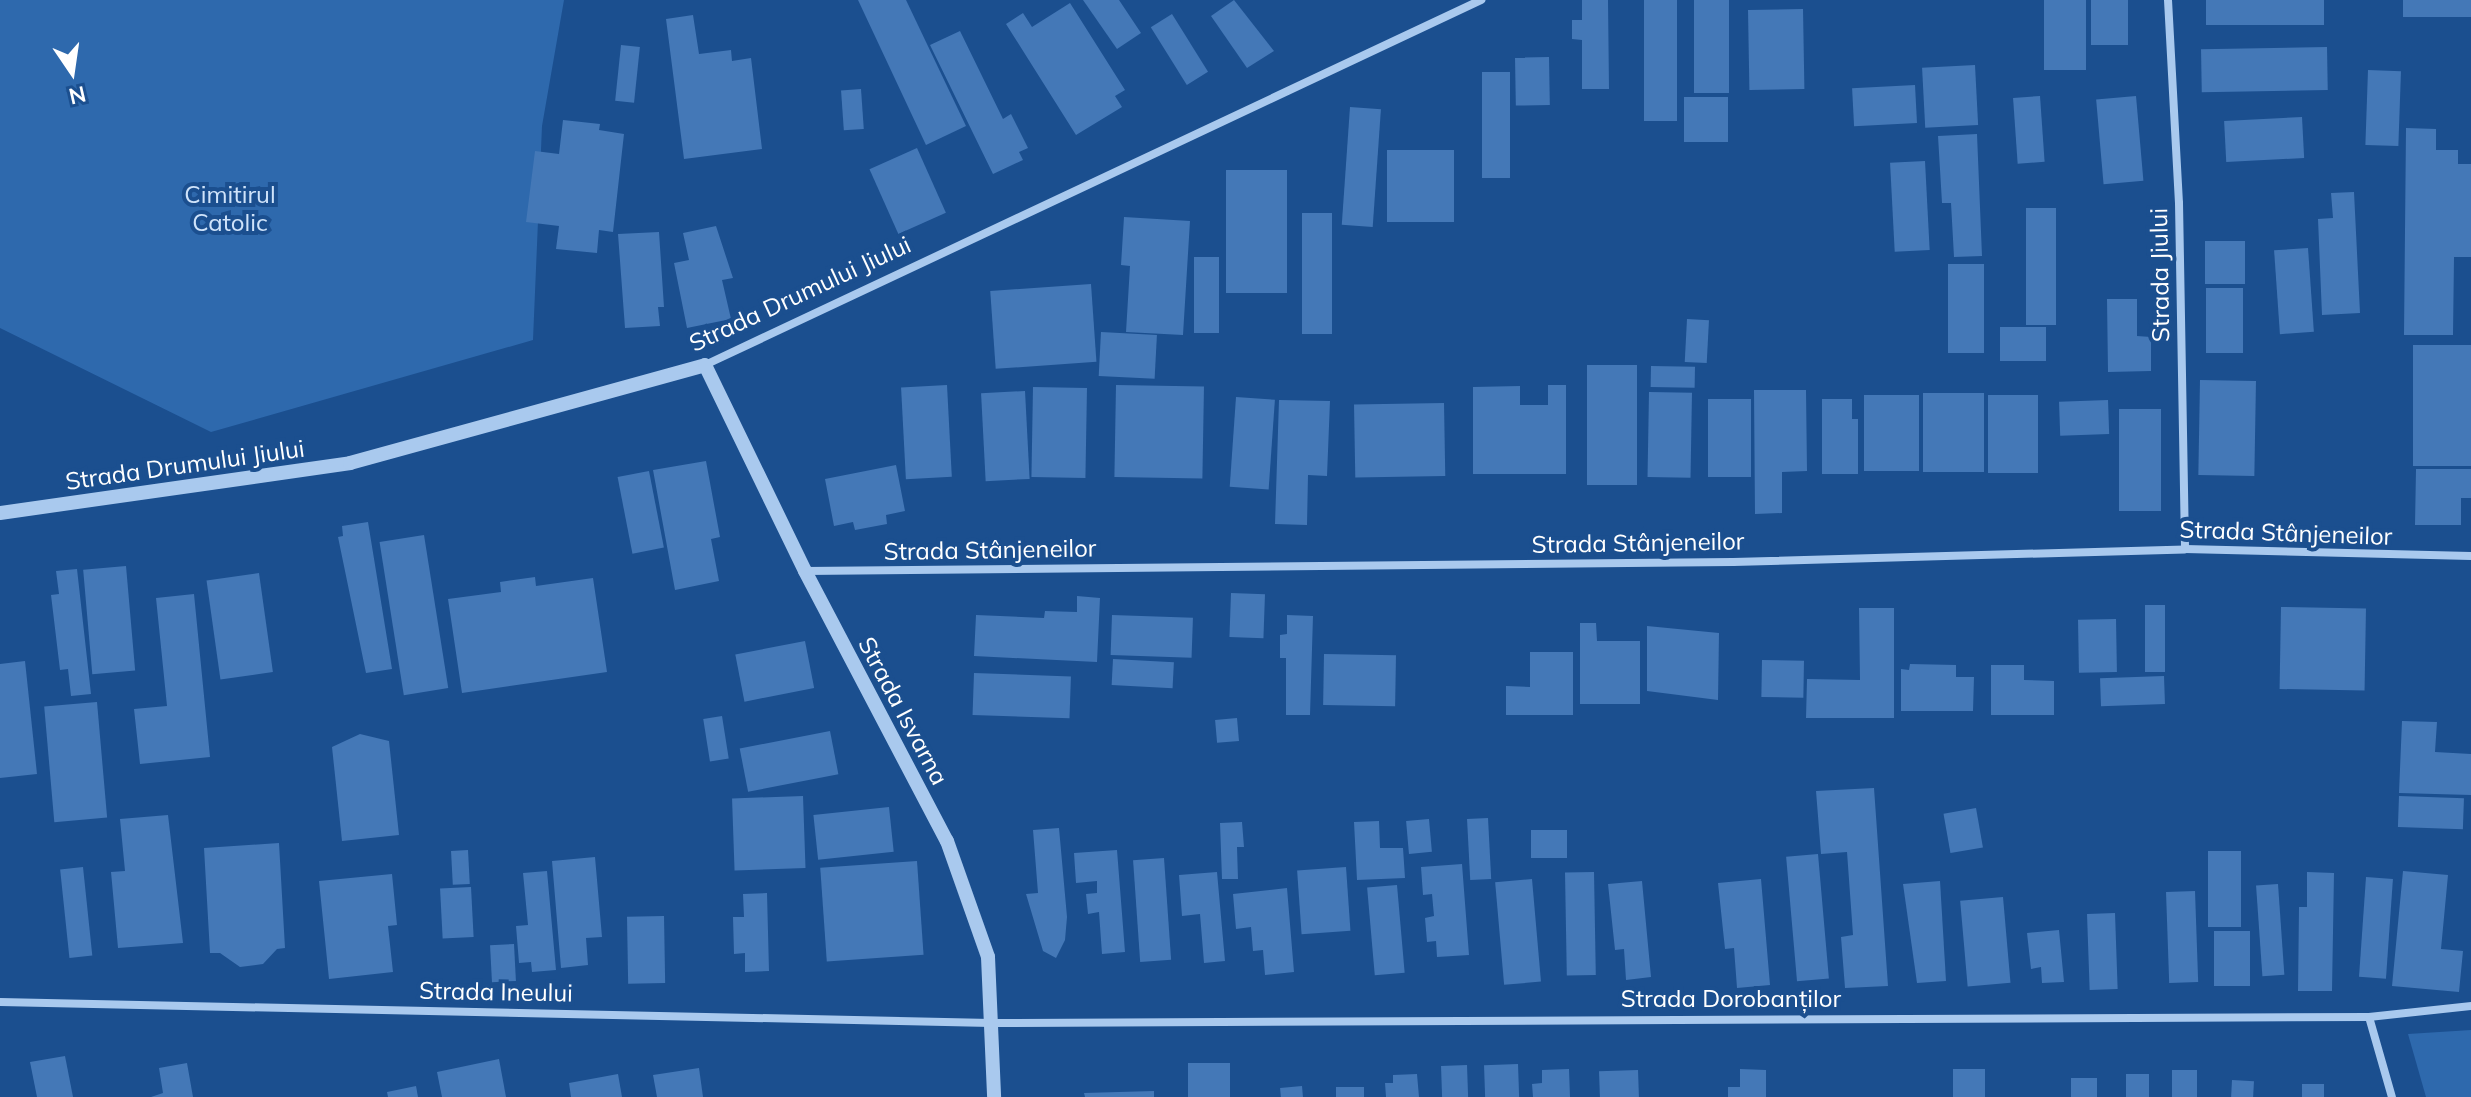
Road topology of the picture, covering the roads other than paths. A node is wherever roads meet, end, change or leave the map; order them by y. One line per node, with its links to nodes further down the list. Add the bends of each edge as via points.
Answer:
1 (1481, 0): 3 (street, Strada Drumului Jiului)
2 (2168, 0): 5 (street, Strada Jiului, via 2179,203)
3 (705, 365): 4 (street, Strada Drumului Jiului, via 350,463); 7 (street, Strada Isvarna)
4 (0, 513)
5 (2185, 549): 6 (street, Strada Stânjeneilor); 7 (street, Strada Stânjeneilor, via 1733,562)
6 (2471, 556)
7 (805, 571): 11 (street, Strada Isvarna, via 947,841 988,957)
8 (0, 1002): 11 (street, Strada Ineului)
9 (2471, 1006): 10 (street, Strada Dorobanților)
10 (2369, 1017): 11 (street, Strada Dorobanților); 13 (street)
11 (991, 1023): 12 (street, Strada Isvarna)
12 (994, 1097)
13 (2392, 1097)

